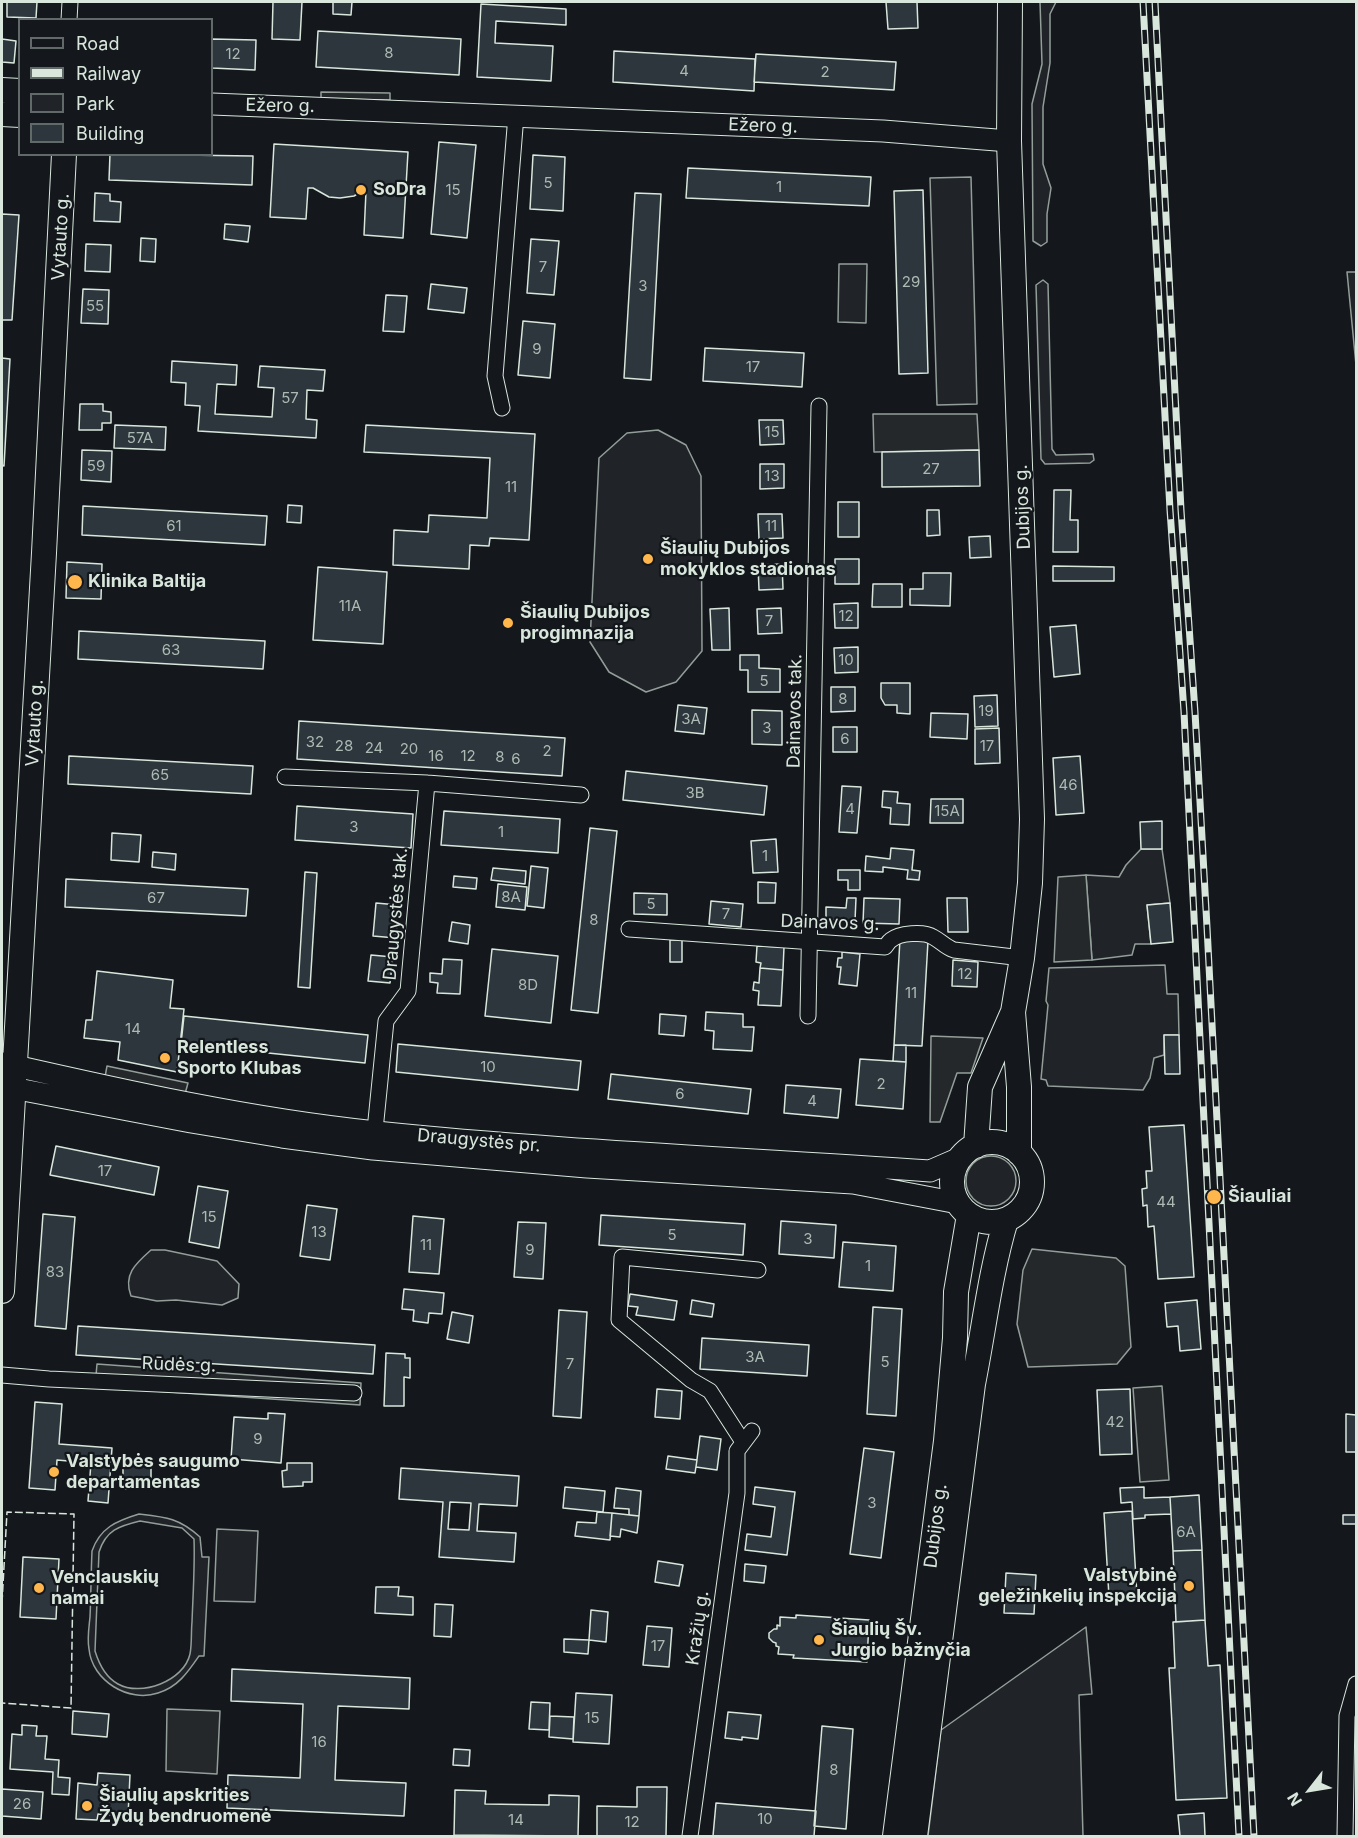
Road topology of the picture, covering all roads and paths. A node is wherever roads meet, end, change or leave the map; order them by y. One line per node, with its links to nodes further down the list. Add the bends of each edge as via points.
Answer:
1 (70, 2): 3 (street)
2 (1010, 2): 10 (main road, Dubijos g.)
3 (69, 18)
4 (2, 90): 5 (main road)
5 (18, 91)
6 (216, 105): 9 (main road, Ežero g.)
7 (2, 114): 8 (main road)
8 (18, 115)
9 (516, 115): 10 (main road, Ežero g., via 883,131); 13 (street, via 495,376)
10 (1009, 141): 19 (main road, Dubijos g., via 1032,780 1030,883)
11 (64, 156): 22 (main road, Vytauto g., via 42,597)
12 (819, 406): 18 (street, Dainavos tak.)
13 (502, 408)
14 (285, 777): 15 (street)
15 (427, 783): 16 (street); 23 (street, Draugystės tak., via 408,991 386,1021)
16 (581, 795)
17 (629, 929): 18 (street, Dainavos g.)
18 (811, 944): 19 (street, Dainavos g., via 885,947 901,935 925,934 954,950); 21 (street, Dainavos tak.)
19 (1022, 958): 20 (main road, Dubijos g.)
20 (1013, 1012): 24 (main road, Dubijos g., via 980,1087); 25 (main road, Dubijos g.)
21 (808, 1016)
22 (7, 1076): 23 (main road, Draugystės pr., via 191,1122 282,1137); 29 (main road, Vytauto g.)
23 (374, 1140): 24 (main road, Draugystės pr., via 510,1144 930,1171); 26 (main road, Draugystės pr., via 587,1167 853,1183)
24 (968, 1152): 25 (main road, via 985,1143 1003,1144); 26 (main road, via 953,1172 952,1180)
25 (1019, 1153): 27 (main road, via 1032,1176 1030,1194 1021,1210)
26 (964, 1209): 27 (main road, via 987,1222); 34 (main road, Dubijos g., via 946,1441)
27 (1006, 1220): 35 (main road, Dubijos g., via 988,1294 973,1384)
28 (758, 1270): 33 (street, Kražių g., via 622,1257 620,1269 619,1320 691,1380 710,1391 748,1436 737,1451 737,1493)
29 (2, 1291)
30 (2, 1375): 31 (street, Rūdės g.)
31 (354, 1393)
32 (1356, 1684): 36 (street, via 1347,1716)
33 (690, 1836)
34 (895, 1836)
35 (915, 1836)
36 (1345, 1836)

